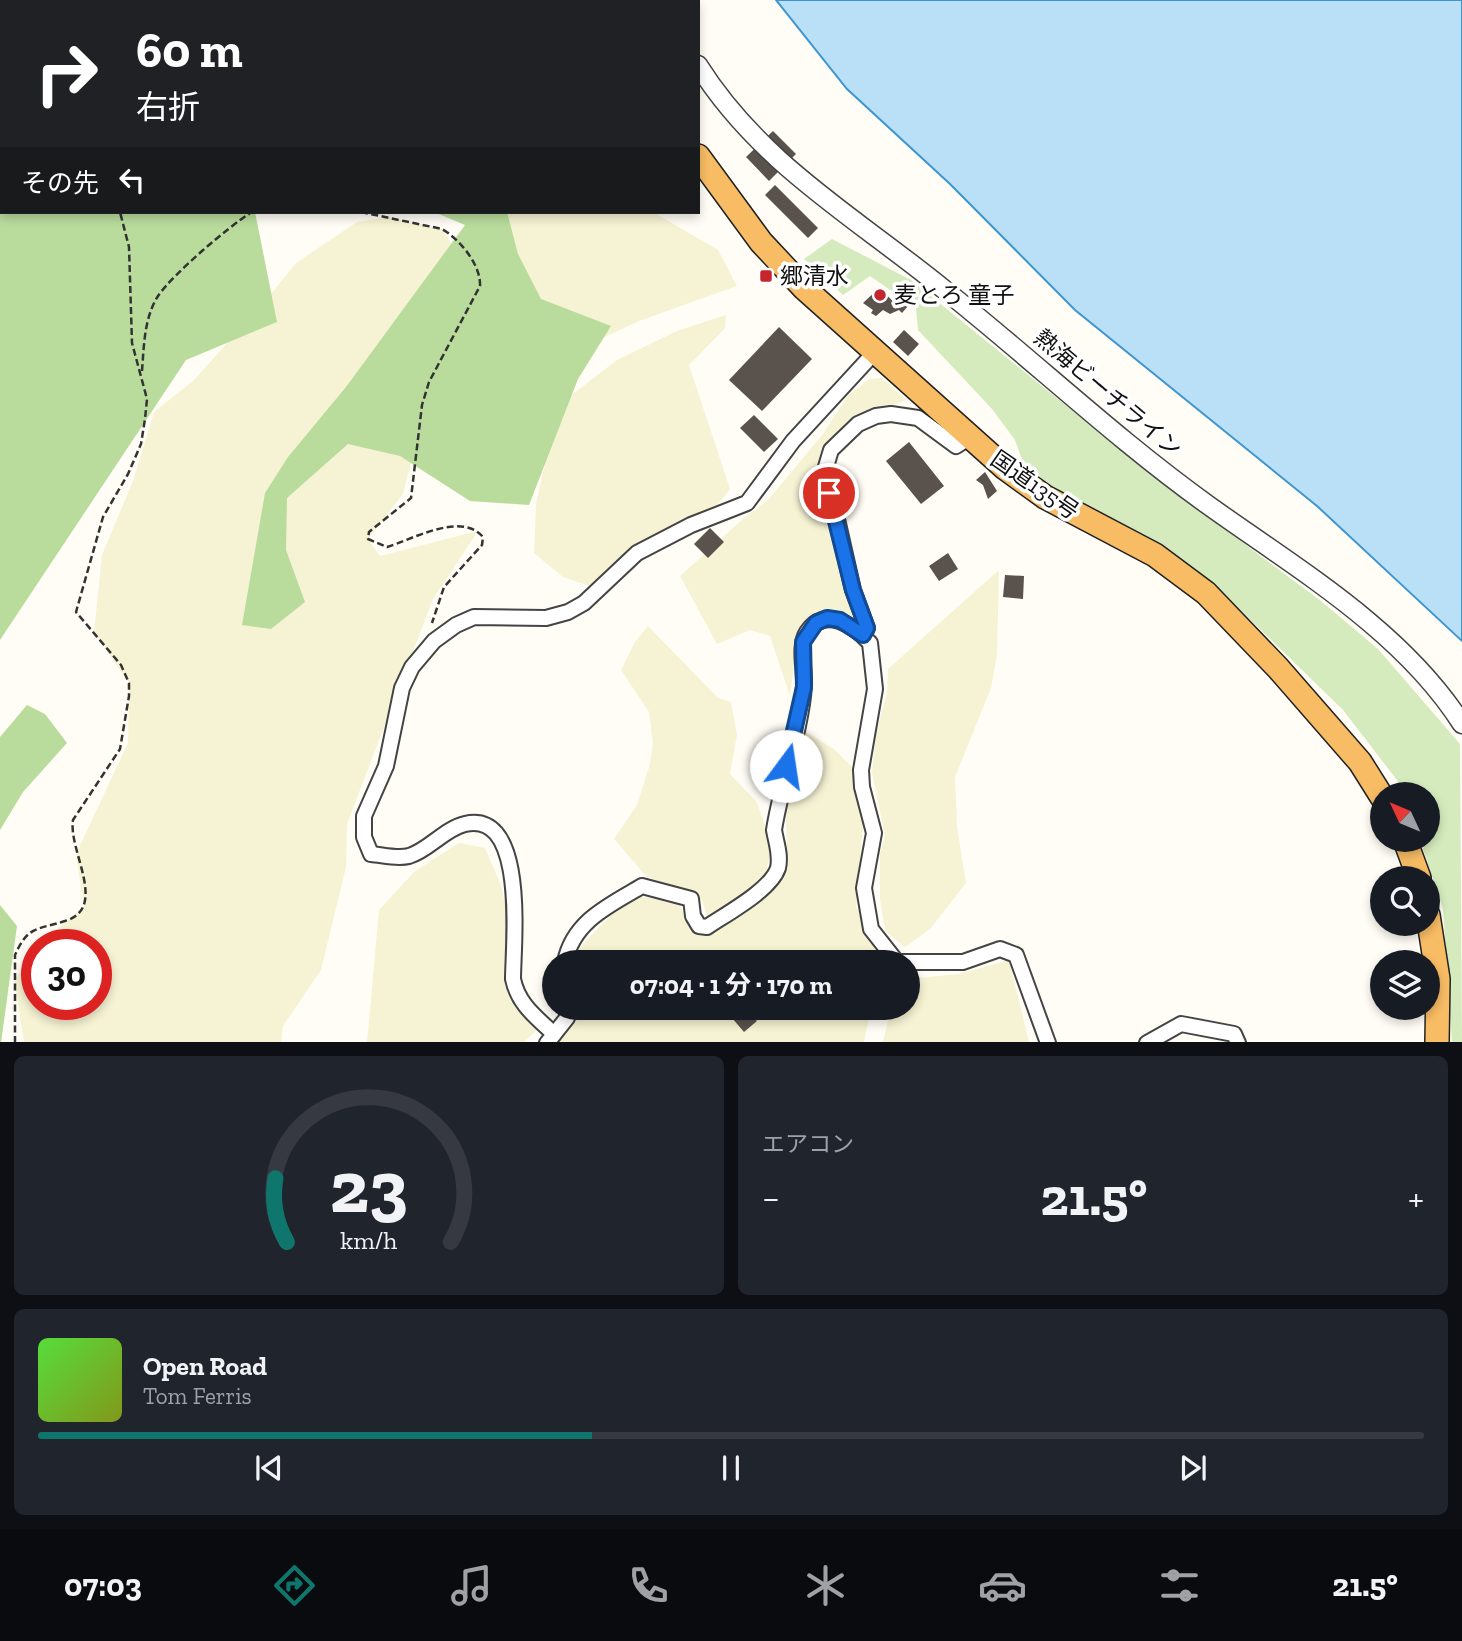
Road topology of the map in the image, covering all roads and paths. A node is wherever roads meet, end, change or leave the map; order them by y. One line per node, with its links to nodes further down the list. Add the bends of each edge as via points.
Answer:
1 (700, 68): 11 (street, 熱海ビーチライン, via 749,134 790,172 945,290 1155,465 1383,635 1437,687)
2 (700, 159): 6 (highway, 国道135号, via 761,242)
3 (121, 214): 7 (path, via 129,247 132,343)
4 (249, 214): 7 (path, via 158,297 147,324)
5 (371, 214): 10 (path, via 453,235 480,277 480,286 429,382 411,498 369,532 368,539 387,547 425,531 462,527 483,537 482,545 443,587 432,624)
6 (874, 353): 8 (highway, 国道135号); 10 (street, via 793,441 747,503 691,524 636,553 584,603 568,612 546,618 474,617)
7 (141, 374): 17 (path, via 147,399 141,444 103,517 76,612 121,665 129,683 120,749 73,820 71,834 88,892 85,907 66,921 38,926 15,955)
8 (970, 438): 9 (street, via 956,446 918,418 891,414 858,424 831,450 825,470 853,590 867,628); 12 (highway, 国道135号, via 1045,497 1155,555 1206,593 1279,668)
9 (863, 635): 14 (street, via 840,620 827,618 807,633 803,642 804,687 774,830 778,866 767,885 706,927 699,926 693,916 691,900 642,886 593,916 575,934); 18 (street, via 870,643 875,689 861,770 874,833 864,888 871,929 897,962 963,962 1009,950 1022,963)
10 (434, 640): 16 (street, via 402,688 386,766 363,816 364,837 371,854 397,857 410,856 466,824 492,831 501,841 514,878 516,993)
11 (1462, 724)
12 (1373, 782)
13 (1431, 936): 21 (highway, via 1437,979)
14 (569, 950)
15 (565, 1020): 16 (street)
16 (550, 1038)
17 (15, 1042)
18 (1048, 1042)
19 (1147, 1042): 20 (street, via 1181,1024 1234,1034)
20 (1238, 1042)
21 (1437, 1042)

